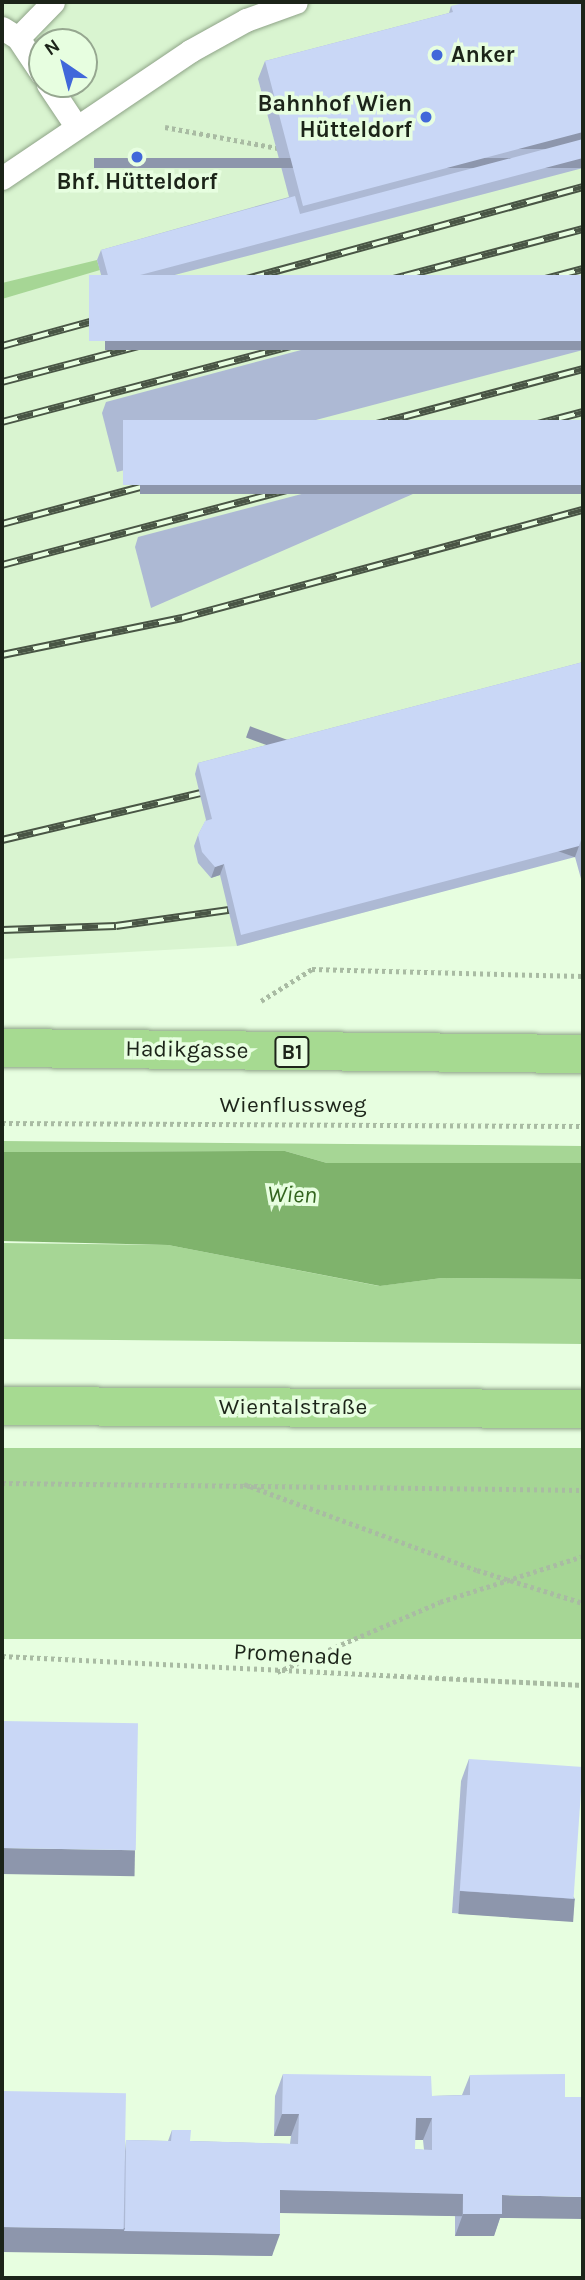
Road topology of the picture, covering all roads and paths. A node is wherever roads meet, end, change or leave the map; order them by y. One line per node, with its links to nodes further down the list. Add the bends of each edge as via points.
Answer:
1 (36, 2): 4 (lane)
2 (52, 2): 4 (lane)
3 (296, 2): 7 (lane, via 218,34)
4 (10, 33): 5 (lane)
5 (28, 56)
6 (57, 98): 7 (lane)
7 (76, 126): 10 (lane)
8 (164, 127): 9 (path, via 277,151)
9 (289, 147)
10 (2, 178)
11 (583, 976): 12 (path, via 312,969)
12 (251, 1007)
13 (2, 1048): 14 (main road, Hadikgasse / B1)
14 (583, 1054)
15 (2, 1123): 16 (path, Wienflussweg)
16 (583, 1126)
17 (2, 1406): 18 (main road, Wientalstraße)
18 (583, 1409)
19 (2, 1483): 20 (path)
20 (240, 1483): 21 (path); 23 (path)
21 (583, 1490)
22 (583, 1556): 23 (path)
23 (506, 1578): 24 (path); 26 (path)
24 (583, 1603)
25 (2, 1656): 26 (path, Promenade)
26 (276, 1672): 27 (path, Promenade)
27 (583, 1685)

